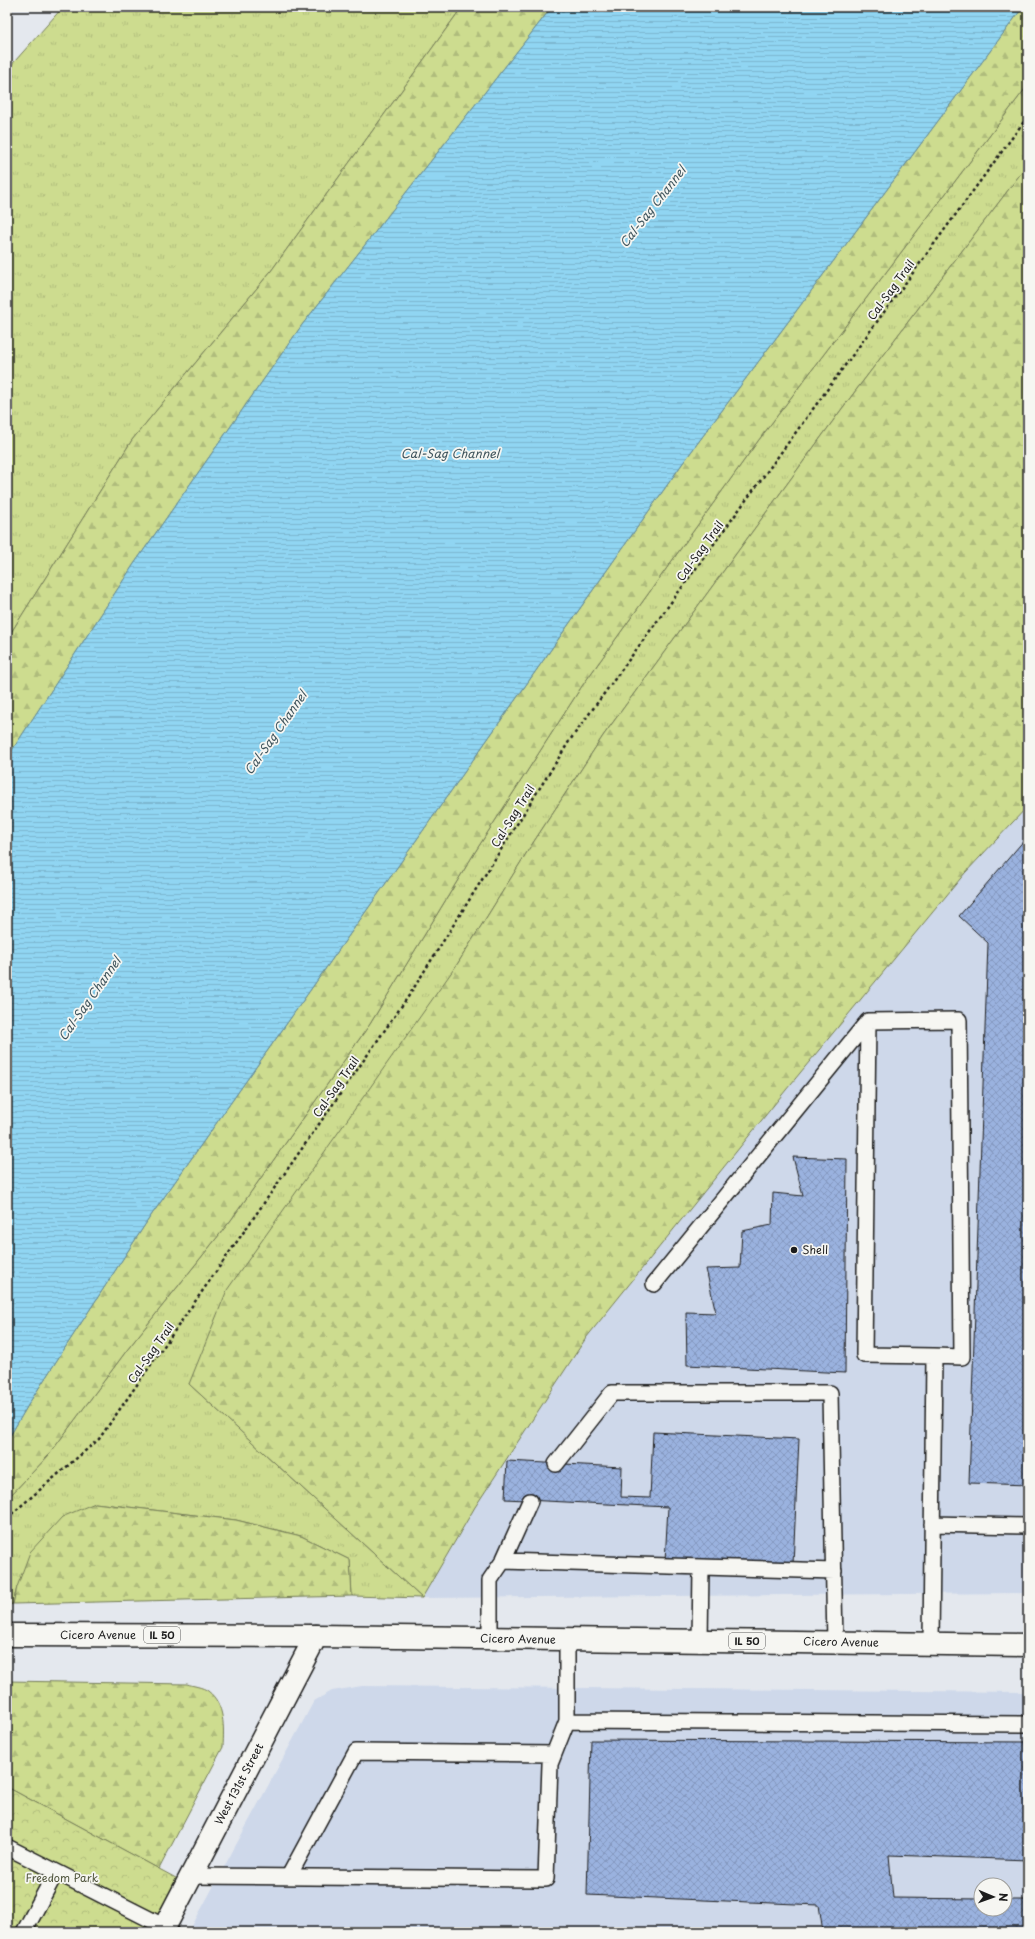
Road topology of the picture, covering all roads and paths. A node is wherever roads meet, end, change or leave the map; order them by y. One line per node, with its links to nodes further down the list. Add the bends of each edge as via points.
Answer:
1 (1028, 116): 7 (path, Cal-Sag Trail, via 570,740 410,994 99,1439)
2 (868, 1021): 3 (lane); 4 (lane, via 864,1355); 4 (lane, via 959,1020 962,1357)
3 (654, 1284)
4 (934, 1356): 8 (lane)
5 (556, 1464): 12 (lane, via 612,1393 830,1393)
6 (530, 1501): 10 (lane)
7 (7, 1518)
8 (932, 1524): 9 (lane); 19 (lane)
9 (1028, 1526)
10 (503, 1561): 11 (lane); 15 (lane, via 490,1580)
11 (701, 1568): 12 (lane); 17 (lane)
12 (834, 1571): 18 (lane)
13 (7, 1635): 14 (main road, Cicero Avenue / IL 50)
14 (316, 1636): 15 (main road, Cicero Avenue / IL 50); 26 (main road, West 131st Street)
15 (490, 1638): 16 (main road, Cicero Avenue / IL 50)
16 (567, 1639): 17 (main road, Cicero Avenue / IL 50); 21 (lane)
17 (700, 1641): 18 (main road, Cicero Avenue / IL 50)
18 (836, 1642): 19 (main road, Cicero Avenue / IL 50)
19 (931, 1644): 20 (main road, Cicero Avenue / IL 50)
20 (1028, 1645)
21 (567, 1720): 22 (lane); 23 (lane)
22 (1028, 1724)
23 (553, 1754): 27 (lane, via 356,1752); 27 (lane, via 550,1764 546,1879)
24 (7, 1847): 25 (lane)
25 (56, 1872): 28 (lane); 29 (lane)
26 (191, 1876): 27 (lane); 28 (main road, West 131st Street)
27 (289, 1876)
28 (163, 1929)
29 (24, 1932)

